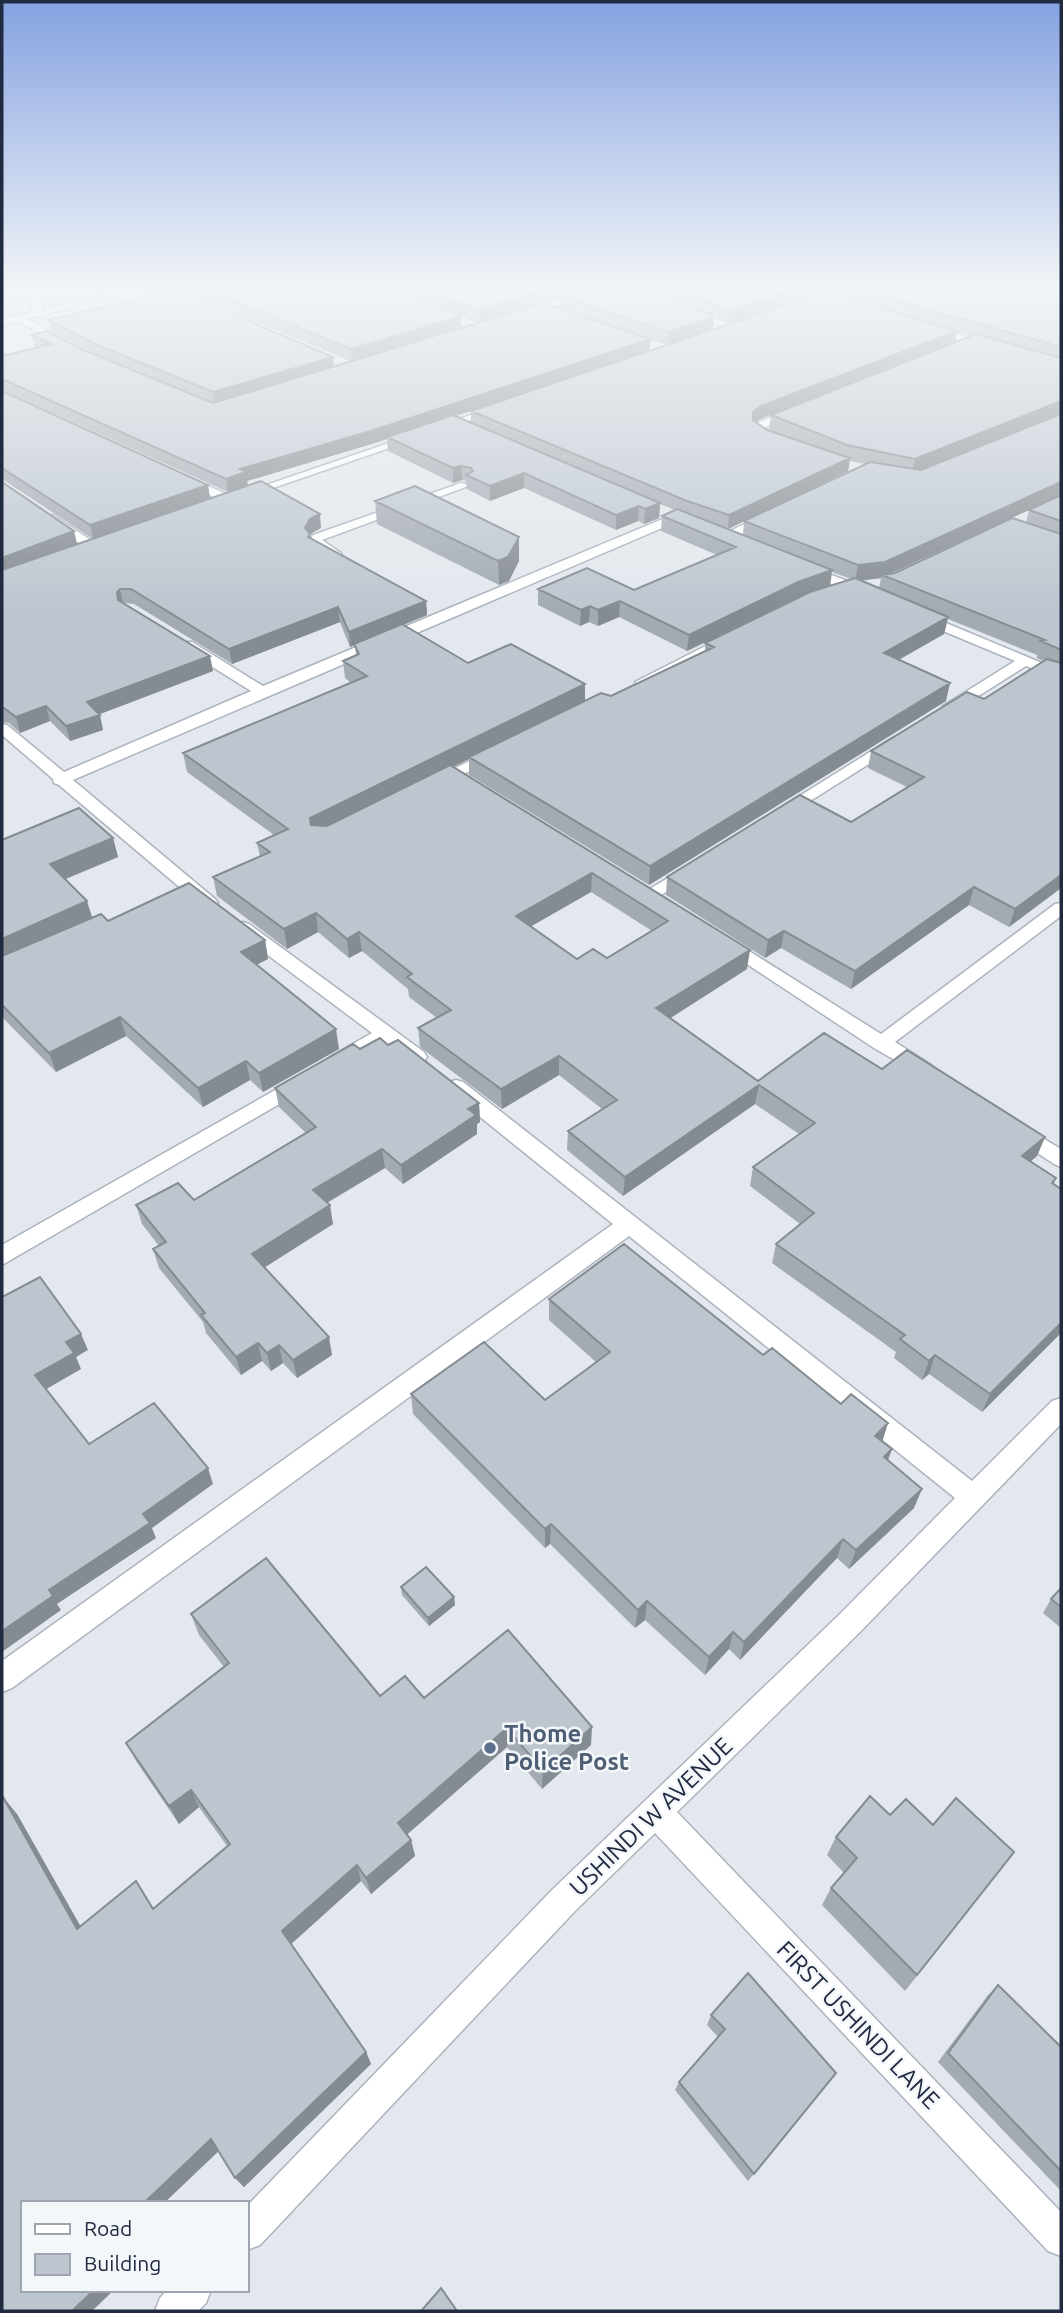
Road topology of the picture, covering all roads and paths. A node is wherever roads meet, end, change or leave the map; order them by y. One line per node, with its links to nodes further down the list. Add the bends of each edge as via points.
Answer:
1 (510, 405): 6 (street, via 464,426)
2 (802, 409): 3 (street, via 758,426 764,435)
3 (785, 444)
4 (169, 470): 6 (street)
5 (466, 485): 15 (street, via 317,538 320,548)
6 (229, 499): 7 (street)
7 (217, 504)
8 (40, 509): 13 (street)
9 (782, 509): 10 (street, via 729,536)
10 (670, 516): 12 (street); 22 (street)
11 (104, 542): 13 (street)
12 (739, 543)
13 (91, 546): 14 (street)
14 (78, 551)
15 (344, 560)
16 (789, 562): 17 (street)
17 (852, 587): 18 (street); 19 (street)
18 (877, 592)
19 (823, 595)
20 (427, 602): 22 (street)
21 (914, 613): 25 (street)
22 (450, 614): 28 (street)
23 (747, 630): 27 (street)
24 (173, 637): 28 (street)
25 (1025, 661): 26 (street); 29 (street)
26 (1061, 676)
27 (630, 688)
28 (262, 692): 34 (street)
29 (931, 719)
30 (2, 729): 34 (street)
31 (908, 734): 37 (street)
32 (505, 748): 33 (street)
33 (452, 775): 35 (street); 36 (street)
34 (60, 780): 42 (street, via 181,889)
35 (475, 789)
36 (420, 790)
37 (767, 822)
38 (708, 858): 39 (street)
39 (649, 895)
40 (1061, 908): 43 (street)
41 (707, 932): 43 (street)
42 (386, 1033): 47 (street); 48 (street)
43 (881, 1043): 44 (street)
44 (937, 1079)
45 (1005, 1122): 46 (street)
46 (1061, 1159)
47 (628, 1225): 50 (street); 51 (street)
48 (2, 1256)
49 (1061, 1408): 50 (street, USHINDI W AVENUE)
50 (972, 1496): 52 (street, USHINDI W AVENUE, via 850,1623)
51 (2, 1678)
52 (656, 1812): 53 (street, USHINDI W AVENUE, via 564,1900); 54 (street, FIRST USHINDI LANE)
53 (248, 2231)
54 (1061, 2238)
55 (191, 2292): 56 (street)
56 (173, 2311)

